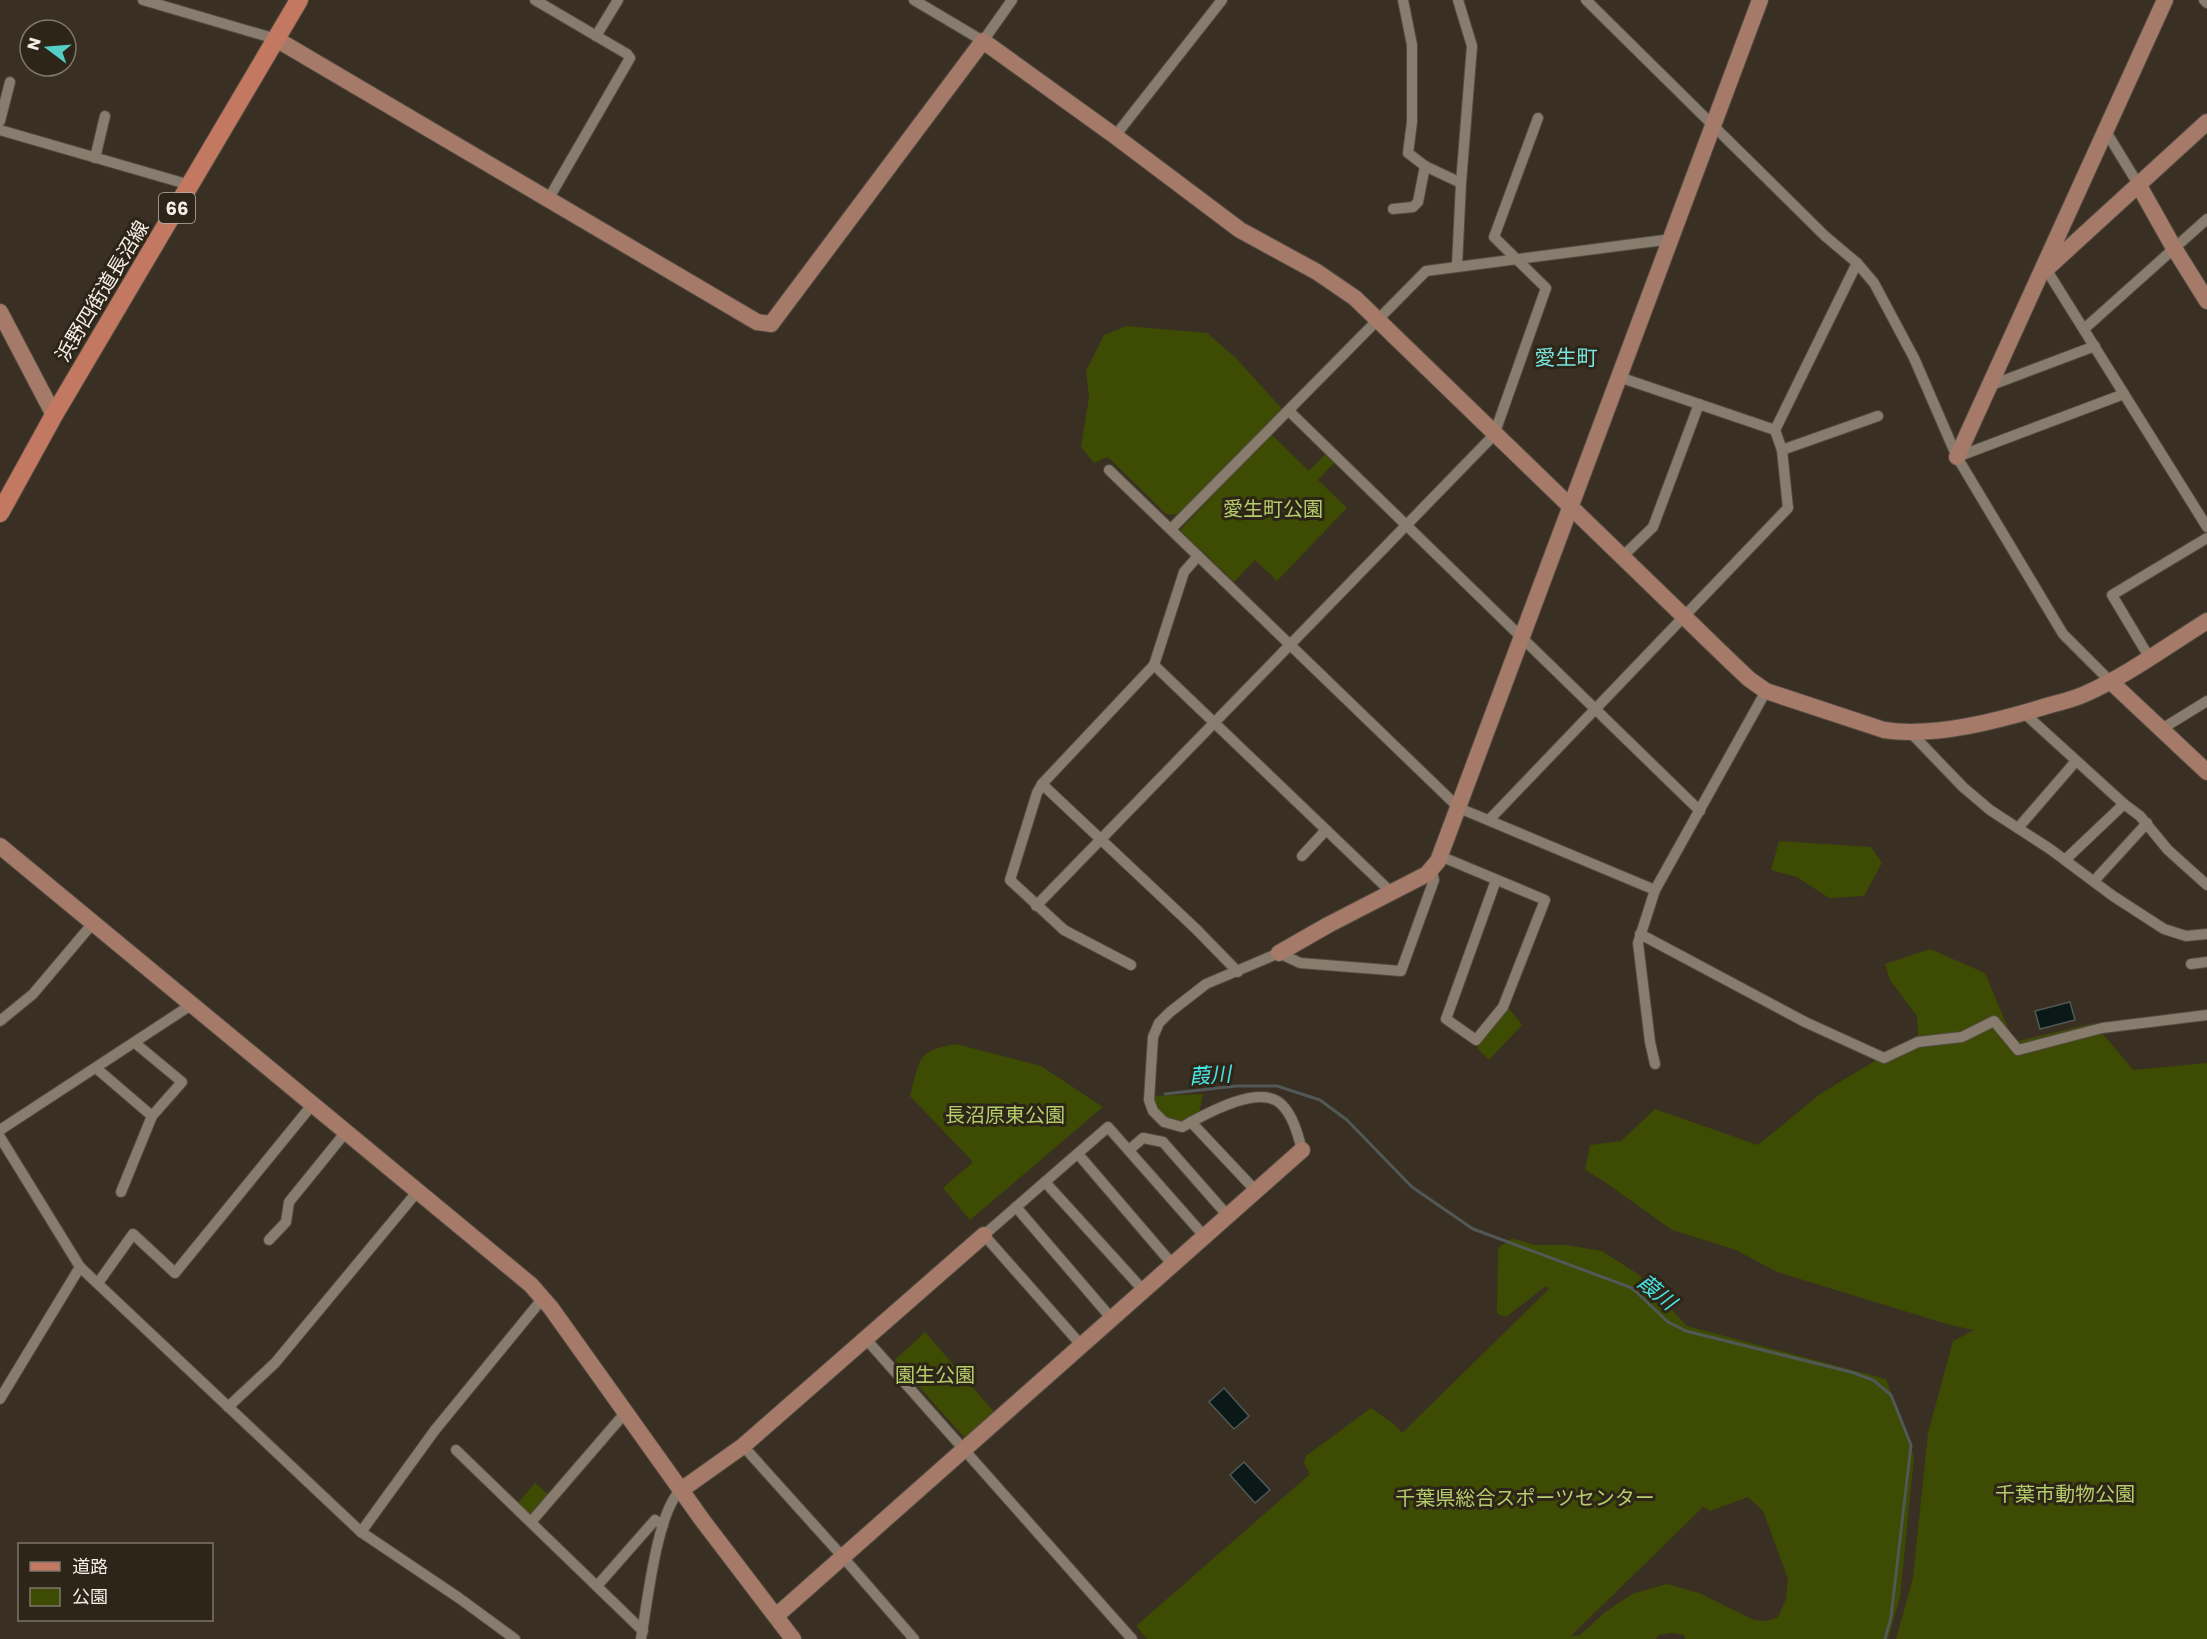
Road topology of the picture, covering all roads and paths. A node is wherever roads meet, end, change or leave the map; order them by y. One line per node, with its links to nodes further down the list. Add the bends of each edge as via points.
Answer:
1 (143, 0): 16 (street)
2 (299, 0): 16 (main road, 浜野四街道長沼線 / 66)
3 (535, 0): 15 (street)
4 (618, 0): 15 (street)
5 (914, 0): 17 (street)
6 (1012, 0): 17 (street)
7 (1222, 0): 26 (street)
8 (1403, 0): 28 (street, via 1412,45 1412,122 1407,153)
9 (1458, 0): 29 (street, via 1472,46)
10 (1586, 0): 23 (street)
11 (1760, 0): 23 (street)
12 (2165, 0): 25 (street)
13 (2204, 0): 14 (street)
14 (2207, 3)
15 (596, 36): 32 (street, via 630,58)
16 (276, 39): 31 (main road, 浜野四街道長沼線 / 66); 32 (street)
17 (983, 41): 26 (street); 32 (street, via 771,324 757,322)
18 (10, 82): 21 (street)
19 (105, 116): 27 (street)
20 (1538, 118): 37 (street, via 1494,237)
21 (0, 121)
22 (2207, 122): 30 (street)
23 (1713, 126): 35 (street); 38 (street)
24 (0, 130): 27 (street)
25 (2105, 130): 30 (street); 40 (street)
26 (1115, 136): 43 (street, via 1240,230 1332,281)
27 (95, 158): 31 (street)
28 (1425, 166): 29 (street); 33 (street, via 1418,202 1413,207)
29 (1461, 183): 39 (street)
30 (2138, 184): 36 (street); 40 (street)
31 (190, 185): 51 (main road, 浜野四街道長沼線 / 66)
32 (549, 198)
33 (1393, 208)
34 (2207, 219): 36 (street)
35 (1672, 239): 37 (street); 46 (street)
36 (2174, 248): 41 (street); 44 (street)
37 (1516, 259): 39 (street); 54 (street, via 1546,288)
38 (1857, 263): 53 (street); 56 (street, via 1874,283 1914,358)
39 (1457, 266): 43 (street, via 1426,271)
40 (2042, 272): 44 (street); 47 (street)
41 (2207, 301)
42 (0, 312): 51 (street)
43 (1378, 320): 50 (street); 54 (street)
44 (2084, 330): 45 (street)
45 (2095, 346): 47 (street); 48 (street)
46 (1619, 377): 49 (street); 58 (street)
47 (1989, 386): 56 (street)
48 (2124, 394): 56 (street); 61 (street)
49 (1699, 404): 53 (street); 65 (street, via 1653,527)
50 (1289, 411): 60 (street); 62 (street)
51 (54, 415): 59 (main road, 浜野四街道長沼線 / 66)
52 (1878, 416): 55 (street)
53 (1775, 430): 55 (street)
54 (1494, 435): 58 (street); 60 (street)
55 (1782, 450): 66 (street, via 1788,508)
56 (1957, 458): 72 (street, via 2063,634)
57 (1110, 470): 62 (street)
58 (1572, 506): 65 (street); 68 (street)
59 (0, 513)
60 (1406, 526): 68 (street); 69 (street)
61 (2207, 527)
62 (1171, 529): 64 (street)
63 (2207, 538): 70 (street, via 2112,595)
64 (1198, 555): 69 (street); 71 (street, via 1184,572)
65 (1623, 556): 66 (street)
66 (1685, 617): 73 (street); 75 (street)
67 (2207, 621): 70 (street)
68 (1523, 638): 75 (street); 84 (street)
69 (1291, 646): 77 (street); 84 (street)
70 (2149, 657): 72 (street)
71 (1154, 665): 77 (street); 82 (street)
72 (2110, 681): 76 (street, via 2084,695); 78 (street)
73 (1766, 691): 79 (street, via 1870,726); 85 (street)
74 (2207, 701): 78 (street)
75 (1596, 708): 85 (street); 86 (street)
76 (2024, 713): 79 (street); 80 (street)
77 (1216, 722): 89 (street); 90 (street)
78 (2160, 730): 81 (street)
79 (1911, 733): 88 (street, via 1964,787)
80 (2076, 761): 83 (street); 88 (street)
81 (2207, 772)
82 (1042, 784): 90 (street); 100 (street, via 1010,880)
83 (2124, 804): 87 (street); 94 (street)
84 (1459, 808): 86 (street); 93 (street)
85 (1700, 811): 98 (street)
86 (1489, 820): 98 (street)
87 (2146, 824): 96 (street); 97 (street)
88 (2018, 828): 94 (street)
89 (1326, 830): 92 (street); 99 (street)
90 (1101, 841): 100 (street); 108 (street)
91 (0, 846): 101 (street)
92 (1302, 856)
93 (1436, 863): 95 (street); 99 (street); 104 (street, via 1434,880 1401,971 1300,963)
94 (2069, 863): 96 (street)
95 (1496, 880): 95 (street, via 1446,1019 1476,1040 1503,1007 1545,900)
96 (2094, 881): 103 (street, via 2164,929 2186,936)
97 (2207, 885)
98 (1655, 890): 102 (street)
99 (1391, 892): 104 (street)
100 (1036, 906): 107 (street, via 1064,930)
101 (93, 923): 109 (street); 111 (street, via 33,994)
102 (1640, 934): 110 (street, via 1788,1013 1884,1058 1918,1042 1962,1037 1994,1021 2018,1050 2102,1028); 113 (street, via 1638,943)
103 (2207, 934)
104 (1279, 953): 108 (street)
105 (2207, 962): 106 (street)
106 (2191, 964)
107 (1131, 965)
108 (1238, 972): 117 (street, via 1206,984 1170,1012 1153,1037 1149,1100 1153,1111 1173,1125 1182,1127)
109 (191, 1005): 112 (street); 115 (street)
110 (2207, 1015)
111 (0, 1021)
112 (135, 1043): 114 (street); 116 (street, via 182,1082)
113 (1655, 1064)
114 (96, 1068): 116 (street); 118 (street)
115 (312, 1105): 119 (street); 135 (street, via 175,1273 133,1234)
116 (152, 1116): 126 (street)
117 (1191, 1122): 122 (street, via 1211,1110 1243,1100 1274,1099 1289,1115); 125 (street)
118 (0, 1130)
119 (345, 1133): 127 (street); 132 (street, via 290,1202 286,1222)
120 (0, 1137): 134 (street)
121 (1129, 1150): 123 (street, via 1108,1127); 129 (street, via 1143,1138 1163,1142); 131 (street)
122 (1302, 1150): 125 (street)
123 (1078, 1154): 124 (street); 133 (street)
124 (1045, 1182): 128 (street); 136 (street)
125 (1256, 1191): 129 (street)
126 (121, 1192)
127 (417, 1192): 137 (street); 142 (street, via 275,1363)
128 (1016, 1207): 130 (street); 138 (street)
129 (1228, 1216): 131 (street)
130 (984, 1235): 139 (street); 140 (street)
131 (1205, 1237): 133 (street)
132 (269, 1240)
133 (1173, 1265): 136 (street)
134 (80, 1268): 135 (street); 141 (street)
135 (98, 1283): 142 (street)
136 (1144, 1291): 138 (street)
137 (543, 1298): 143 (street); 150 (street, via 435,1430)
138 (1112, 1319): 140 (street)
139 (865, 1338): 144 (street); 145 (street)
140 (1082, 1346): 145 (street)
141 (0, 1399)
142 (228, 1407): 150 (street)
143 (625, 1413): 147 (street); 148 (street)
144 (743, 1446): 147 (street); 151 (street)
145 (965, 1449): 151 (street); 155 (street)
146 (456, 1450): 148 (street)
147 (681, 1490): 149 (street, via 674,1496); 153 (street)
148 (531, 1522): 152 (street)
149 (663, 1525): 152 (street, via 655,1520); 154 (street)
150 (362, 1532): 156 (street)
151 (842, 1556): 153 (street); 158 (street)
152 (597, 1586): 154 (street)
153 (776, 1616): 157 (street)
154 (642, 1635)
155 (1128, 1637)
156 (515, 1639)
157 (793, 1639)
158 (914, 1639)

